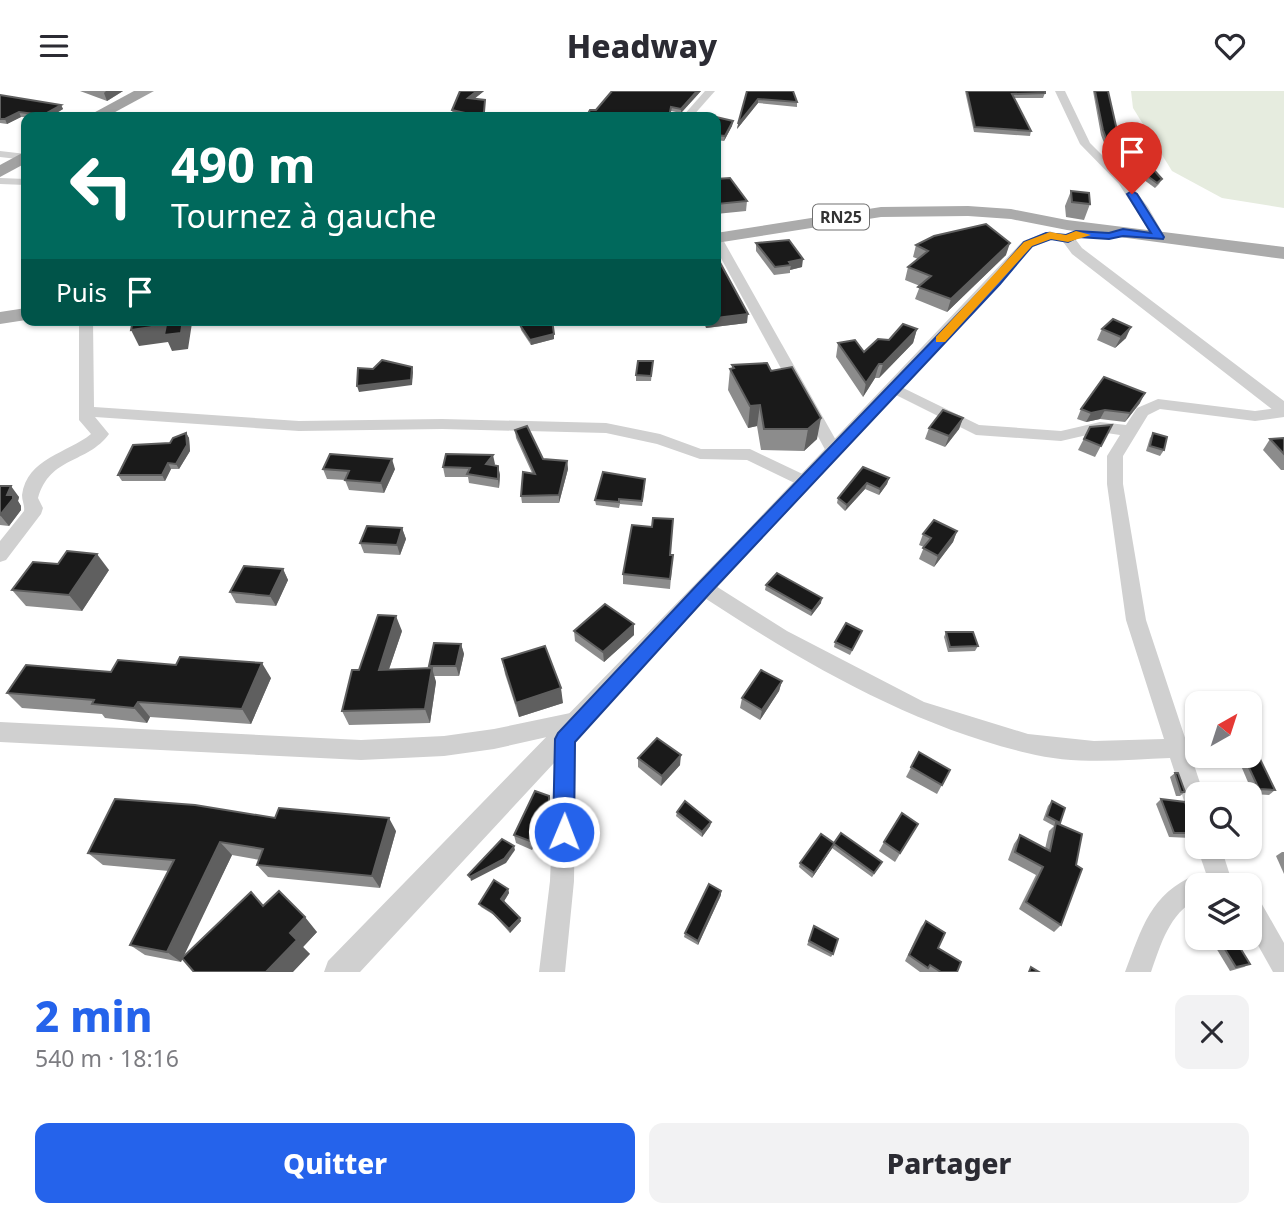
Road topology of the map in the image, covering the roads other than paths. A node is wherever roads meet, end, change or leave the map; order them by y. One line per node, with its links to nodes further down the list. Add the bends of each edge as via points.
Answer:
1 (146, 91): 4 (highway)
2 (710, 91): 5 (street)
3 (1060, 91): 15 (street, via 1085,144 1123,182)
4 (104, 112)
5 (691, 112)
6 (0, 154): 7 (street)
7 (21, 156)
8 (21, 159): 9 (highway)
9 (0, 172)
10 (0, 181): 11 (street)
11 (21, 182)
12 (1060, 231): 13 (main road, RN25); 14 (main road, RN25, via 1023,232 968,211 881,212); 21 (street, via 1028,244); 23 (street, via 1077,251)
13 (1123, 233): 15 (main road, RN25)
14 (721, 237)
15 (1159, 237): 17 (main road, RN25)
16 (721, 247): 25 (street)
17 (1284, 253)
18 (21, 315): 19 (main road)
19 (0, 318)
20 (86, 326): 22 (street)
21 (893, 388): 24 (street, via 976,431 1061,436 1100,427); 25 (street)
22 (87, 411): 26 (street, via 299,426 607,428 660,439 700,454 750,455); 27 (street, via 87,420 101,434 41,473 30,498 32,514)
23 (1284, 411): 24 (street, via 1255,416 1158,404 1142,412)
24 (1130, 431): 32 (street, via 1113,463 1131,593 1144,650)
25 (834, 451): 26 (street)
26 (805, 482): 28 (street)
27 (0, 555)
28 (704, 588): 29 (street); 32 (street, via 780,637 919,709 1028,744 1094,751)
29 (584, 719): 30 (street, via 469,743 361,750); 31 (street)
30 (2, 735)
31 (565, 739): 37 (street); 38 (street, via 562,881)
32 (1179, 748): 33 (street)
33 (1189, 782)
34 (1185, 892): 39 (street, via 1161,912)
35 (1262, 929): 36 (street)
36 (1284, 967)
37 (339, 972)
38 (552, 972)
39 (1138, 972)

